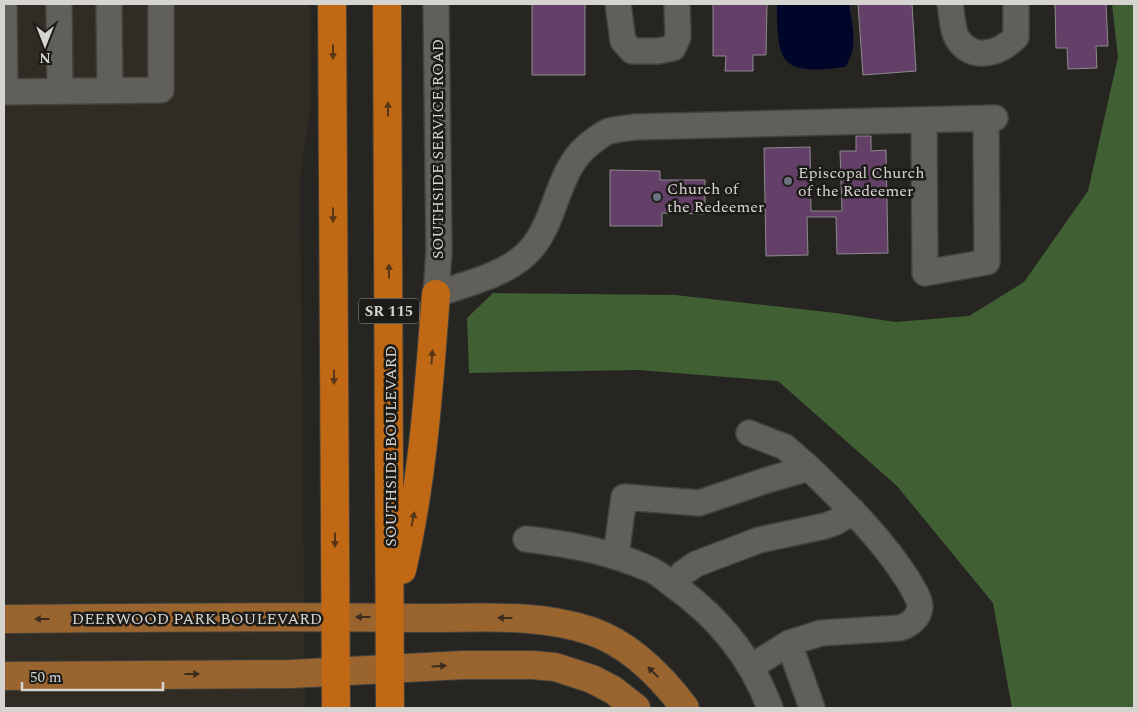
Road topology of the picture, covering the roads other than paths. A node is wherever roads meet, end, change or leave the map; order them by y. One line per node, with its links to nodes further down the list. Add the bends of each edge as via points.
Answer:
1 (4, 4): 14 (street)
2 (59, 4): 12 (street)
3 (109, 4): 13 (street)
4 (161, 4): 13 (street, via 161,90)
5 (332, 4): 23 (highway, one-way to 23)
6 (387, 4): 24 (highway, SOUTHSIDE BOULEVARD / SR 115, one-way to 6)
7 (436, 4): 16 (street, SOUTHSIDE SERVICE ROAD)
8 (618, 4): 9 (street, via 623,41 632,51 658,51 673,48 678,37)
9 (678, 4)
10 (950, 4): 11 (street, via 957,37 973,53 995,52 1016,37)
11 (1016, 4)
12 (60, 91): 13 (street); 14 (street)
13 (110, 91)
14 (4, 92)
15 (924, 120): 15 (street, via 990,118 987,262 925,273); 16 (street, via 635,127 607,132 585,146 571,163 542,233 531,250 494,274)
16 (436, 294): 24 (highway, one-way to 16, via 422,464)
17 (749, 433): 18 (street, via 785,447)
18 (809, 468): 19 (street); 21 (street, via 699,503 624,497)
19 (853, 511): 22 (street, via 825,526 759,540 696,564); 26 (street, via 894,559 912,587 920,607 916,617 908,626 900,628 820,633)
20 (526, 539): 21 (street, via 571,544)
21 (616, 555): 22 (street, via 650,568)
22 (673, 585): 27 (street, via 717,622)
23 (335, 618): 24 (main road, DEERWOOD PARK BOULEVARD, one-way to 23); 25 (main road, DEERWOOD PARK BOULEVARD, one-way to 25); 29 (highway)
24 (391, 618): 28 (highway, SOUTHSIDE BOULEVARD / SR 115); 34 (main road, DEERWOOD PARK BOULEVARD, one-way to 24, via 638,657 605,637 572,625 521,618)
25 (4, 619)
26 (789, 643): 27 (street); 36 (street)
27 (751, 667): 35 (street)
28 (390, 670): 29 (main road); 32 (highway, SOUTHSIDE BOULEVARD / SR 115); 33 (main road, one-way to 33, via 464,665 555,667 592,679)
29 (336, 672): 30 (main road, one-way to 29); 31 (highway)
30 (4, 676)
31 (336, 708)
32 (390, 708)
33 (636, 708)
34 (685, 708)
35 (770, 708)
36 (812, 708)

